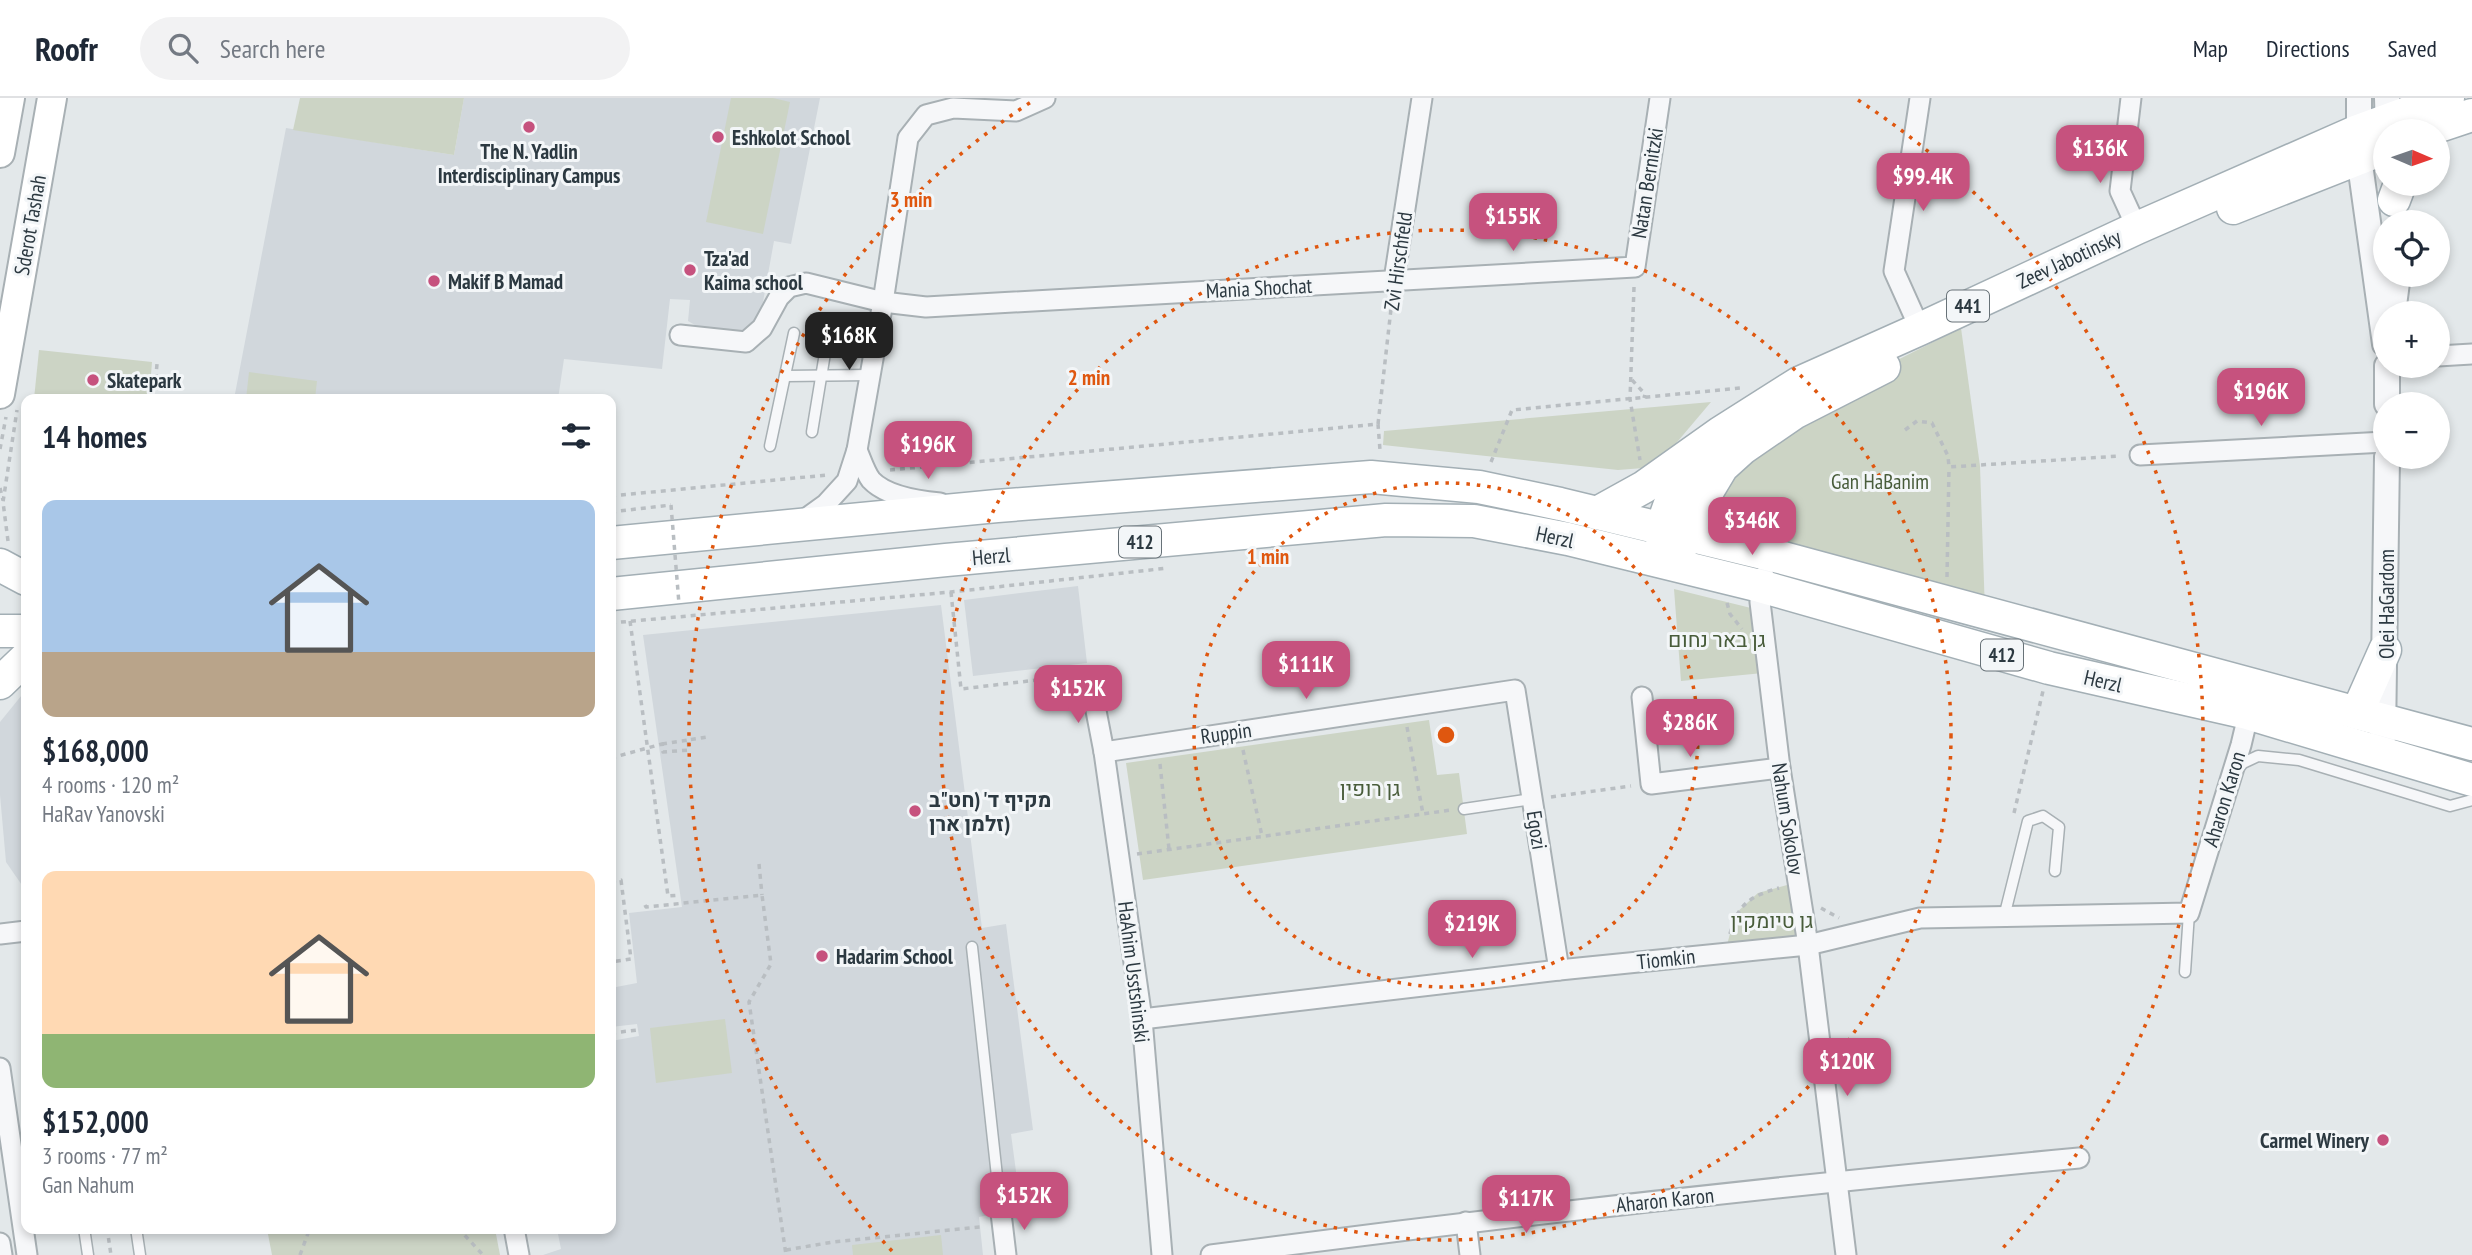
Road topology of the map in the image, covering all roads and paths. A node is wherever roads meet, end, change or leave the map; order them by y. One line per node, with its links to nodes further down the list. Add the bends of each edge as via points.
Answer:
1 (10, 98): 14 (main road)
2 (52, 98): 36 (main road, Sderot Tashah)
3 (1045, 98): 20 (street, via 1016,111 953,108 926,115 908,138)
4 (1422, 98): 18 (street, Zvi Hirschfeld)
5 (1660, 98): 17 (street, Natan Bernitzki)
6 (1920, 98): 21 (street, via 1894,271)
7 (2132, 98): 16 (street, via 2120,191)
8 (2359, 98): 11 (street)
9 (2431, 114): 10 (main road, Zeev Jabotinsky / 441)
10 (2472, 115)
11 (2373, 124)
12 (2373, 133): 16 (main road, Zeev Jabotinsky / 441)
13 (2373, 133): 59 (main road, Zeev Jabotinsky / 441, via 2158,239 1961,328 1794,413 1722,467)
14 (0, 153)
15 (2379, 196): 19 (street)
16 (2137, 228): 21 (main road, Zeev Jabotinsky / 441)
17 (1635, 267): 18 (street, Mania Shochat); 31 (path)
18 (1394, 280): 20 (street, Mania Shochat, via 926,307); 37 (path, Zvi Hirschfeld)
19 (2383, 301)
20 (883, 302): 23 (street, Mania Shochat, via 806,283 789,287 762,328 746,342); 30 (street)
21 (1920, 329): 40 (main road, Zeev Jabotinsky / 441, via 1799,383)
22 (794, 333): 28 (lane)
23 (680, 335)
24 (828, 335): 29 (lane)
25 (2472, 354): 26 (street)
26 (2450, 355)
27 (157, 364): 33 (path)
28 (786, 376): 29 (lane); 42 (lane)
29 (821, 376): 30 (lane); 39 (lane)
30 (869, 376): 43 (street)
31 (1631, 379): 34 (path); 35 (path)
32 (1747, 388): 34 (path)
33 (154, 394)
34 (1644, 398): 35 (path)
35 (1630, 399): 46 (path, via 1512,410); 51 (path)
36 (9, 401): 54 (path)
37 (1378, 424): 44 (path, via 1379,450); 49 (path, via 893,468)
38 (1905, 430): 47 (path, via 1917,421 1932,423)
39 (812, 432)
40 (1720, 433): 51 (main road, Zeev Jabotinsky / 441); 59 (main road, via 1683,473)
41 (2373, 443): 45 (street)
42 (770, 446)
43 (857, 450): 49 (street); 50 (street)
44 (1391, 452)
45 (2140, 455): 47 (path)
46 (1490, 464)
47 (1949, 467): 71 (path)
48 (2387, 469): 79 (street, Olei HaGardom)
49 (872, 480): 55 (street, via 901,496)
50 (847, 481): 53 (path, via 831,474); 58 (street)
51 (1644, 487): 57 (main road, Zeev Jabotinsky / 441)
52 (0, 488): 54 (path)
53 (616, 496)
54 (3, 502): 61 (path)
55 (997, 506): 57 (main road, Herzl / 412, via 1371,477 1479,488); 58 (main road, Herzl / 412)
56 (616, 511): 72 (path, bridge, via 671,505)
57 (1597, 513): 59 (main road, Herzl / 412)
58 (798, 525): 60 (main road, Herzl / 412)
59 (1675, 532): 62 (main road, Herzl / 412); 63 (main road, Zeev Jabotinsky / 441)
60 (616, 543)
61 (4, 554): 65 (main road)
62 (1783, 558): 67 (street, via 1766,572); 71 (main road, Herzl / 412)
63 (1666, 562): 67 (main road, Herzl / 412); 73 (main road, Herzl / 412, via 1474,521 1386,520 946,560)
64 (1169, 568): 69 (path)
65 (21, 573)
66 (0, 586): 68 (main road)
67 (1760, 586): 78 (street, Nahum Sokolov); 81 (main road, Herzl / 412)
68 (21, 588)
69 (951, 592): 75 (path); 83 (path, via 961,689 1089,674)
70 (1726, 594): 78 (path, via 1738,626 1748,633)
71 (1946, 602): 86 (main road, Herzl / 412)
72 (679, 604)
73 (616, 613)
74 (616, 616): 75 (path)
75 (630, 621): 93 (path)
76 (0, 631): 77 (main road)
77 (21, 631)
78 (1763, 634): 97 (street, Nahum Sokolov)
79 (2385, 650): 88 (main road)
80 (21, 663): 82 (main road)
81 (2049, 668): 86 (main road, Herzl / 412); 107 (path)
82 (0, 683)
83 (1092, 690): 94 (street, HaAhim Usstshinski)
84 (1515, 690): 87 (street, Ruppin); 103 (street, Egozi)
85 (1642, 697): 102 (street)
86 (2252, 699): 88 (main road, Herzl / 412); 95 (main road, Herzl / 412); 100 (street, Aharon Karon)
87 (1403, 707): 94 (street, Ruppin); 106 (path)
88 (2371, 717): 92 (main road, Herzl / 412); 95 (street)
89 (707, 737): 90 (path)
90 (688, 740): 91 (path); 91 (path, via 689,750 663,752)
91 (662, 744): 93 (path)
92 (2472, 744)
93 (647, 748): 96 (path); 115 (path, via 668,896)
94 (1104, 752): 110 (street, HaAhim Usstshinski)
95 (2381, 752): 101 (main road, Herzl / 412)
96 (616, 757)
97 (1780, 768): 102 (street); 114 (street, Nahum Sokolov)
98 (1161, 773): 109 (path)
99 (1248, 773): 108 (path)
100 (2230, 779): 104 (lane, via 2243,763 2258,756 2300,760 2450,806); 118 (street, Aharon Karon)
101 (2472, 780)
102 (1651, 784): 103 (path)
103 (1532, 799): 105 (lane); 127 (street, Egozi)
104 (2472, 800)
105 (1464, 808): 106 (path)
106 (1423, 814): 108 (path)
107 (2013, 814)
108 (1262, 836): 109 (path)
109 (1169, 849): 110 (path)
110 (1119, 856): 129 (street, HaAhim Usstshinski)
111 (759, 864): 116 (path)
112 (2055, 871): 119 (lane, via 2059,827 2043,816 2028,821)
113 (616, 880): 126 (path, via 621,880 631,959)
114 (1799, 890): 120 (path); 123 (street, Nahum Sokolov); 125 (path, via 1758,893 1735,914)
115 (680, 895)
116 (762, 895): 117 (path); 147 (path, via 771,964 749,1002)
117 (645, 905)
118 (2189, 913): 119 (street, Tiomkin); 128 (lane)
119 (2004, 917): 120 (street, Tiomkin, via 1920,918)
120 (1866, 931): 123 (street, Tiomkin)
121 (21, 932): 122 (street)
122 (0, 934)
123 (1808, 945): 125 (street, Tiomkin); 134 (street, Nahum Sokolov)
124 (972, 947): 136 (lane)
125 (1725, 953): 127 (street, Tiomkin)
126 (616, 960)
127 (1559, 970): 129 (street, Tiomkin)
128 (2185, 972)
129 (1142, 1019): 157 (street, HaAhim Usstshinski)
130 (638, 1030): 131 (path)
131 (616, 1032)
132 (0, 1068): 135 (street)
133 (2079, 1158): 134 (street, Aharon Karon)
134 (1837, 1181): 137 (street, Aharon Karon); 160 (street, Nahum Sokolov)
135 (21, 1213)
136 (1002, 1213): 156 (street)
137 (1466, 1222): 158 (street, Aharon Karon); 159 (street)
138 (980, 1227): 147 (path, via 833,1242)
139 (24, 1234): 149 (street)
140 (85, 1234): 150 (lane)
141 (108, 1234): 151 (path)
142 (137, 1234): 152 (lane)
143 (308, 1234): 153 (path)
144 (463, 1234): 154 (path)
145 (515, 1234): 155 (street)
146 (0, 1243): 148 (street)
147 (786, 1252)
148 (2, 1255)
149 (27, 1255)
150 (88, 1255)
151 (111, 1255)
152 (140, 1255)
153 (299, 1255)
154 (482, 1255)
155 (519, 1255)
156 (1006, 1255)
157 (1162, 1255)
158 (1211, 1255)
159 (1470, 1255)
160 (1846, 1255)

